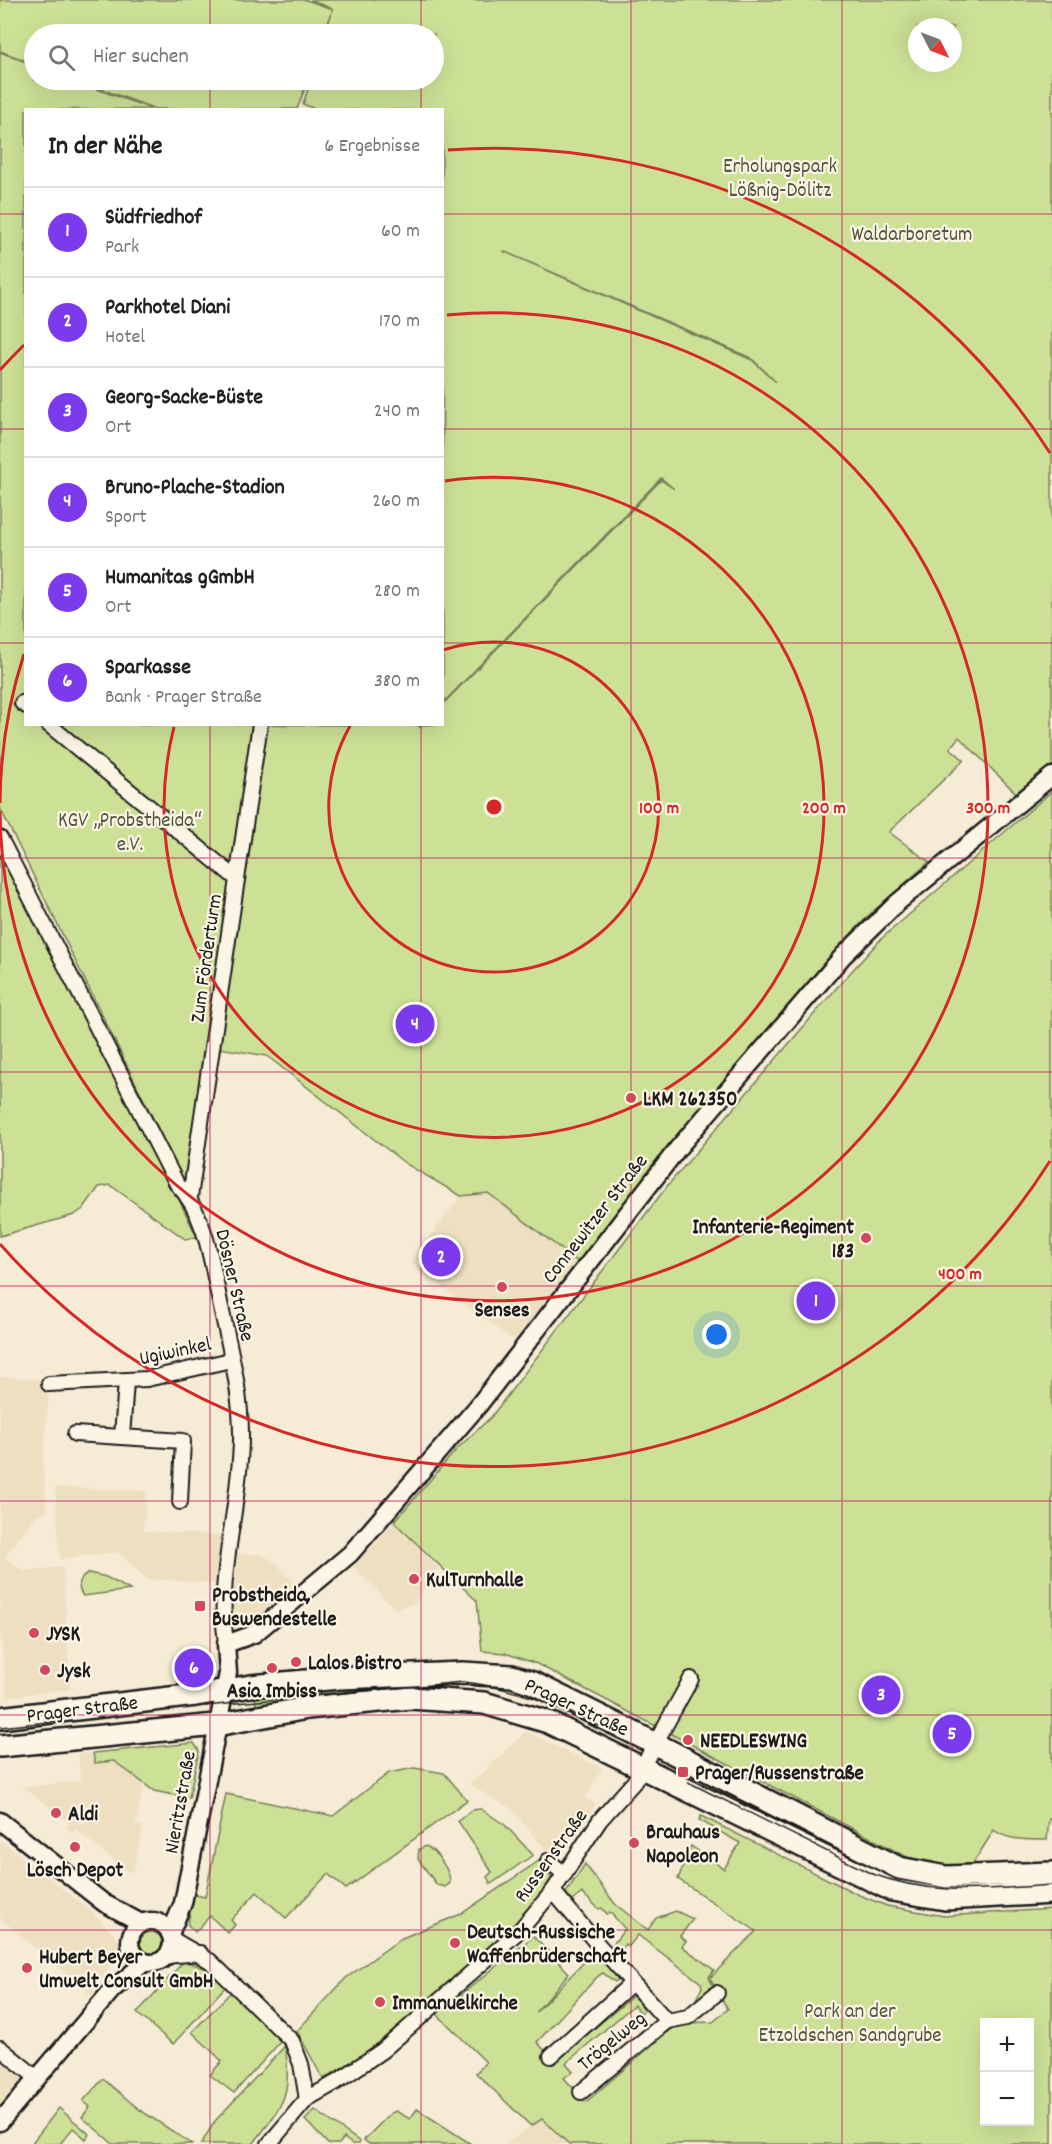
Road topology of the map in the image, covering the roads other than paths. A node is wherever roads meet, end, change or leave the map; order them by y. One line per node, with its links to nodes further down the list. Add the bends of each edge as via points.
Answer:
1 (50, 726): 5 (street)
2 (260, 726): 5 (street, Zum Förderturm)
3 (1052, 776): 13 (street, Connewitzer Straße, via 897,903 843,956 678,1147 478,1406 350,1554 254,1634)
4 (0, 838): 6 (street, Dösner Straße, via 177,1184)
5 (237, 879): 6 (street, Zum Förderturm)
6 (190, 1197): 7 (street, Dösner Straße, via 209,1246)
7 (231, 1360): 8 (street, Ugiwinkel); 13 (street, Dösner Straße, via 239,1389 241,1441 222,1610)
8 (126, 1381): 9 (street, Ugiwinkel); 11 (street, Ugiwinkel)
9 (49, 1384)
10 (75, 1434): 11 (street)
11 (122, 1437): 12 (street, via 183,1440)
12 (180, 1502)
13 (226, 1644): 15 (street, via 228,1672)
14 (691, 1679): 17 (street, Russenstraße)
15 (220, 1709): 16 (main road, Prager Straße); 17 (main road, Prager Straße, via 339,1678 463,1673 512,1676); 18 (main road, Prager Straße); 19 (main road, Prager Straße, via 307,1708 410,1698 462,1700 548,1722); 27 (street, Nieritzstraße)
16 (0, 1718)
17 (656, 1744): 19 (street, Russenstraße); 22 (main road, Prager Straße, via 899,1868 946,1877)
18 (0, 1746)
19 (641, 1769): 23 (street, Russenstraße, via 600,1820); 25 (main road, Prager Straße, via 892,1890 945,1899)
20 (0, 1821): 26 (street)
21 (548, 1861): 23 (street)
22 (1052, 1873)
23 (565, 1874): 24 (street, Russenstraße)
24 (553, 1891): 34 (street, Trögelweg); 42 (street, Russenstraße, via 520,1930 383,2050)
25 (1052, 1893)
26 (104, 1903): 28 (street); 30 (street)
27 (183, 1904): 28 (street); 29 (street, Nieritzstraße)
28 (150, 1922): 29 (street); 30 (street)
29 (171, 1936): 31 (street); 32 (street)
30 (131, 1944): 33 (street); 35 (street)
31 (200, 1953): 32 (street); 42 (street, via 292,2042 301,2064)
32 (165, 1956): 33 (street, via 156,1962)
33 (145, 1962): 35 (street)
34 (632, 1983): 37 (street, Trögelweg); 39 (street, Trögelweg)
35 (112, 1990): 40 (street)
36 (717, 1993): 37 (street, Trögelweg, via 688,2017)
37 (667, 2021): 41 (street, Trögelweg)
38 (0, 2048): 40 (street)
39 (551, 2056)
40 (37, 2078): 43 (street)
41 (581, 2092)
42 (307, 2099): 44 (street, Russenstraße)
43 (0, 2122)
44 (268, 2144)

